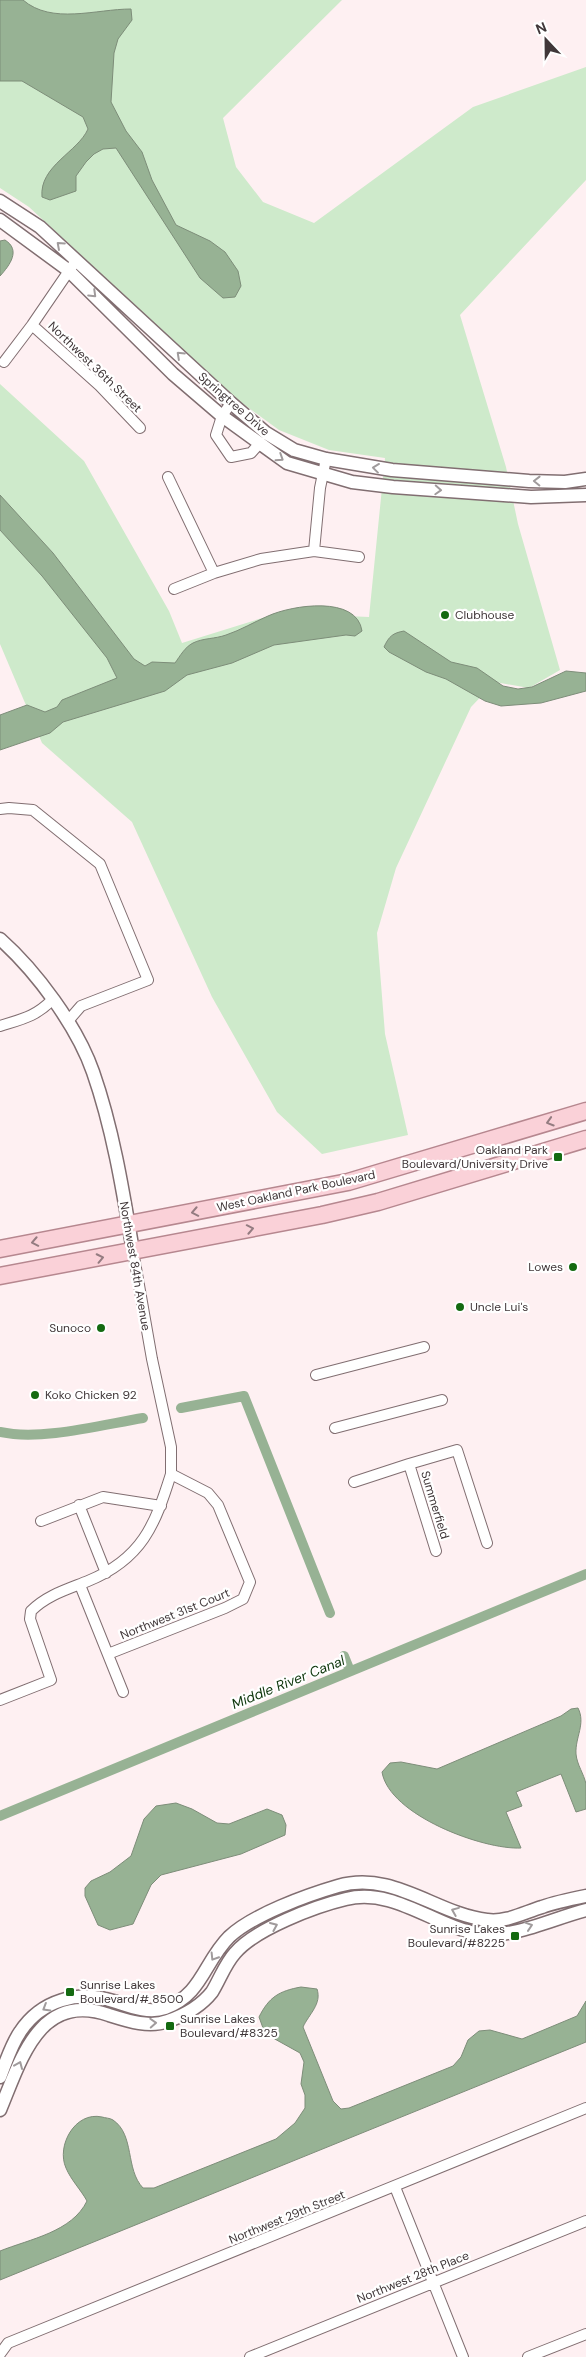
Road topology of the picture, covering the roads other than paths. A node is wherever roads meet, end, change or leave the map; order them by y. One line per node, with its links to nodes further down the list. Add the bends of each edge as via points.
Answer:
1 (0, 201): 3 (street, Springtree Drive, one-way to 1, via 40,227)
2 (0, 220): 4 (street, Springtree Drive)
3 (77, 260): 4 (street); 7 (street, Springtree Drive, one-way to 3)
4 (68, 270): 5 (street); 8 (street, Springtree Drive, one-way to 8, via 174,374)
5 (32, 325): 6 (street); 9 (street, Northwest 36th Street, via 100,386)
6 (4, 362)
7 (231, 402): 8 (street); 11 (street, Springtree Drive, via 266,433 294,450)
8 (222, 416): 10 (street, Springtree Drive); 10 (street, via 216,435 231,457 251,453)
9 (140, 428)
10 (259, 444): 12 (street, Springtree Drive, one-way to 12, via 287,463)
11 (326, 459): 12 (street); 14 (street, Springtree Drive, one-way to 11, via 529,481 392,470)
12 (322, 474): 15 (street, Springtree Drive, one-way to 15, via 352,482 408,488 532,497); 16 (street)
13 (168, 477): 18 (street)
14 (586, 479)
15 (586, 495)
16 (314, 551): 17 (street); 18 (street, via 261,559)
17 (359, 557)
18 (214, 573): 19 (street)
19 (174, 589)
20 (0, 809): 23 (street, via 33,810 100,864 148,980 81,1006)
21 (0, 939): 22 (street, Northwest 84th Avenue)
22 (52, 1000): 23 (street, Northwest 84th Avenue); 24 (street, via 41,1012)
23 (68, 1021): 27 (street, Northwest 84th Avenue, via 93,1071)
24 (0, 1026)
25 (586, 1111): 27 (main road, West Oakland Park Boulevard, one-way to 27, via 348,1182)
26 (586, 1139): 29 (main road, one-way to 26, via 378,1202)
27 (129, 1225): 28 (main road, West Oakland Park Boulevard, one-way to 28); 29 (street, Northwest 84th Avenue)
28 (0, 1249)
29 (133, 1251): 30 (main road, one-way to 29); 36 (street, Northwest 84th Avenue, via 171,1447)
30 (0, 1276)
31 (424, 1347): 32 (street)
32 (316, 1375)
33 (442, 1400): 34 (street)
34 (335, 1428)
35 (409, 1464): 37 (street, Summerfield); 41 (street, via 457,1450); 42 (street, Summerfield)
36 (172, 1474): 39 (street); 45 (street, Northwest 31st Court, via 208,1493 218,1505 250,1582 248,1592 243,1599 225,1608)
37 (354, 1482)
38 (78, 1505): 39 (street, via 103,1497); 40 (street); 43 (street)
39 (161, 1506): 43 (street, via 140,1545)
40 (41, 1521)
41 (487, 1543)
42 (436, 1551)
43 (106, 1574): 44 (street)
44 (80, 1585): 45 (street); 47 (street, via 48,1597 31,1611 30,1619 51,1680)
45 (108, 1654): 46 (street)
46 (123, 1692)
47 (0, 1700)
48 (586, 1896): 50 (street, one-way to 50, via 489,1921 385,1885 338,1886 280,1908 242,1927 221,1946 194,1989 167,2008 141,2009 94,1996 71,1997 51,2004 38,2012 19,2033)
49 (586, 1910): 52 (street, one-way to 49, via 32,2038 56,2016 88,2009 146,2024 175,2019 203,2001 234,1953 259,1933 333,1903 357,1897 384,1900 480,1934 509,1933)
50 (0, 2077)
51 (586, 2108): 53 (street, Northwest 29th Street)
52 (0, 2110)
53 (395, 2187): 55 (street); 57 (street, Northwest 29th Street, via 8,2343)
54 (586, 2221): 55 (street, Northwest 28th Place)
55 (433, 2283): 58 (street, Northwest 28th Place); 59 (street)
56 (586, 2334): 60 (street)
57 (0, 2353)
58 (250, 2357)
59 (464, 2357)
60 (528, 2357)

